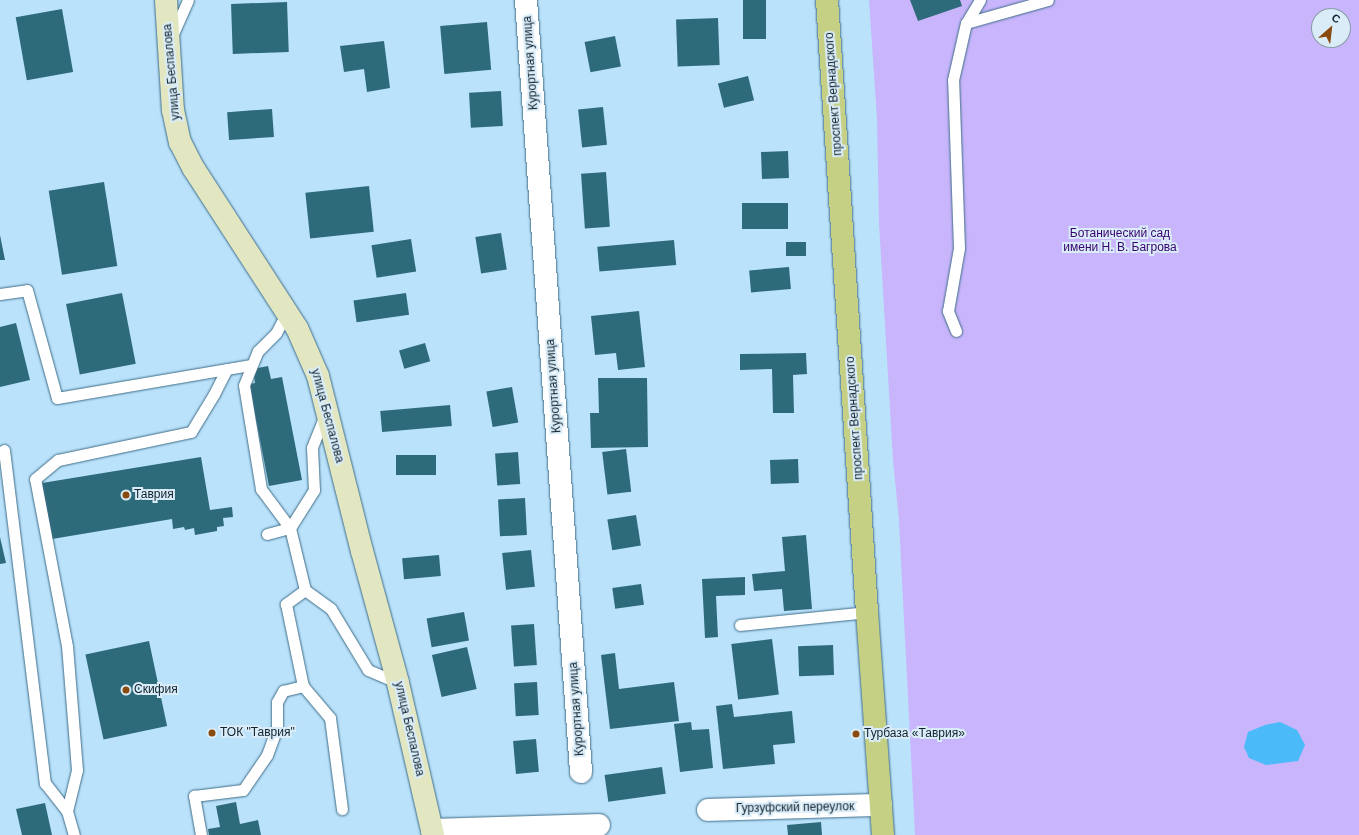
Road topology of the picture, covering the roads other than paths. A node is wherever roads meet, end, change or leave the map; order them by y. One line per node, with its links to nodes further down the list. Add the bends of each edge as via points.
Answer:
1 (166, 0): 8 (main road, улица Беспалова)
2 (188, 0): 8 (lane)
3 (526, 0): 23 (street, Курортная улица)
4 (827, 0): 19 (main road, проспект Вернадского)
5 (980, 0): 7 (lane)
6 (1048, 0): 7 (lane)
7 (966, 23): 11 (lane, via 953,80 959,248 948,310)
8 (170, 42): 10 (main road, улица Беспалова, via 173,110 180,142 194,170)
9 (0, 294): 13 (lane, via 27,290 57,398)
10 (287, 312): 12 (lane, via 276,333 258,351); 14 (main road, улица Беспалова, via 306,346)
11 (956, 331)
12 (251, 365): 13 (lane); 16 (lane, via 244,385 261,489)
13 (227, 369): 27 (lane, via 191,432 58,460 35,479 67,646 77,770)
14 (327, 409): 16 (lane, via 312,448 314,490); 21 (main road, улица Беспалова)
15 (4, 450): 27 (lane, via 45,784)
16 (290, 528): 17 (lane); 18 (lane)
17 (268, 534)
18 (305, 590): 21 (lane, via 331,609 368,670); 22 (lane, via 286,604)
19 (867, 612): 20 (lane); 24 (main road, проспект Вернадского)
20 (740, 624)
21 (398, 682): 29 (main road, улица Беспалова)
22 (303, 686): 25 (lane, via 330,718); 31 (lane, via 283,691 277,702 277,728 267,755 243,790 194,796)
23 (581, 772)
24 (881, 805): 26 (street, Гурзуфский переулок); 32 (main road, проспект Вернадского)
25 (342, 809)
26 (708, 810)
27 (67, 811): 30 (lane)
28 (599, 825): 29 (street)
29 (433, 833)
30 (74, 835)
31 (201, 835)
32 (883, 835)

